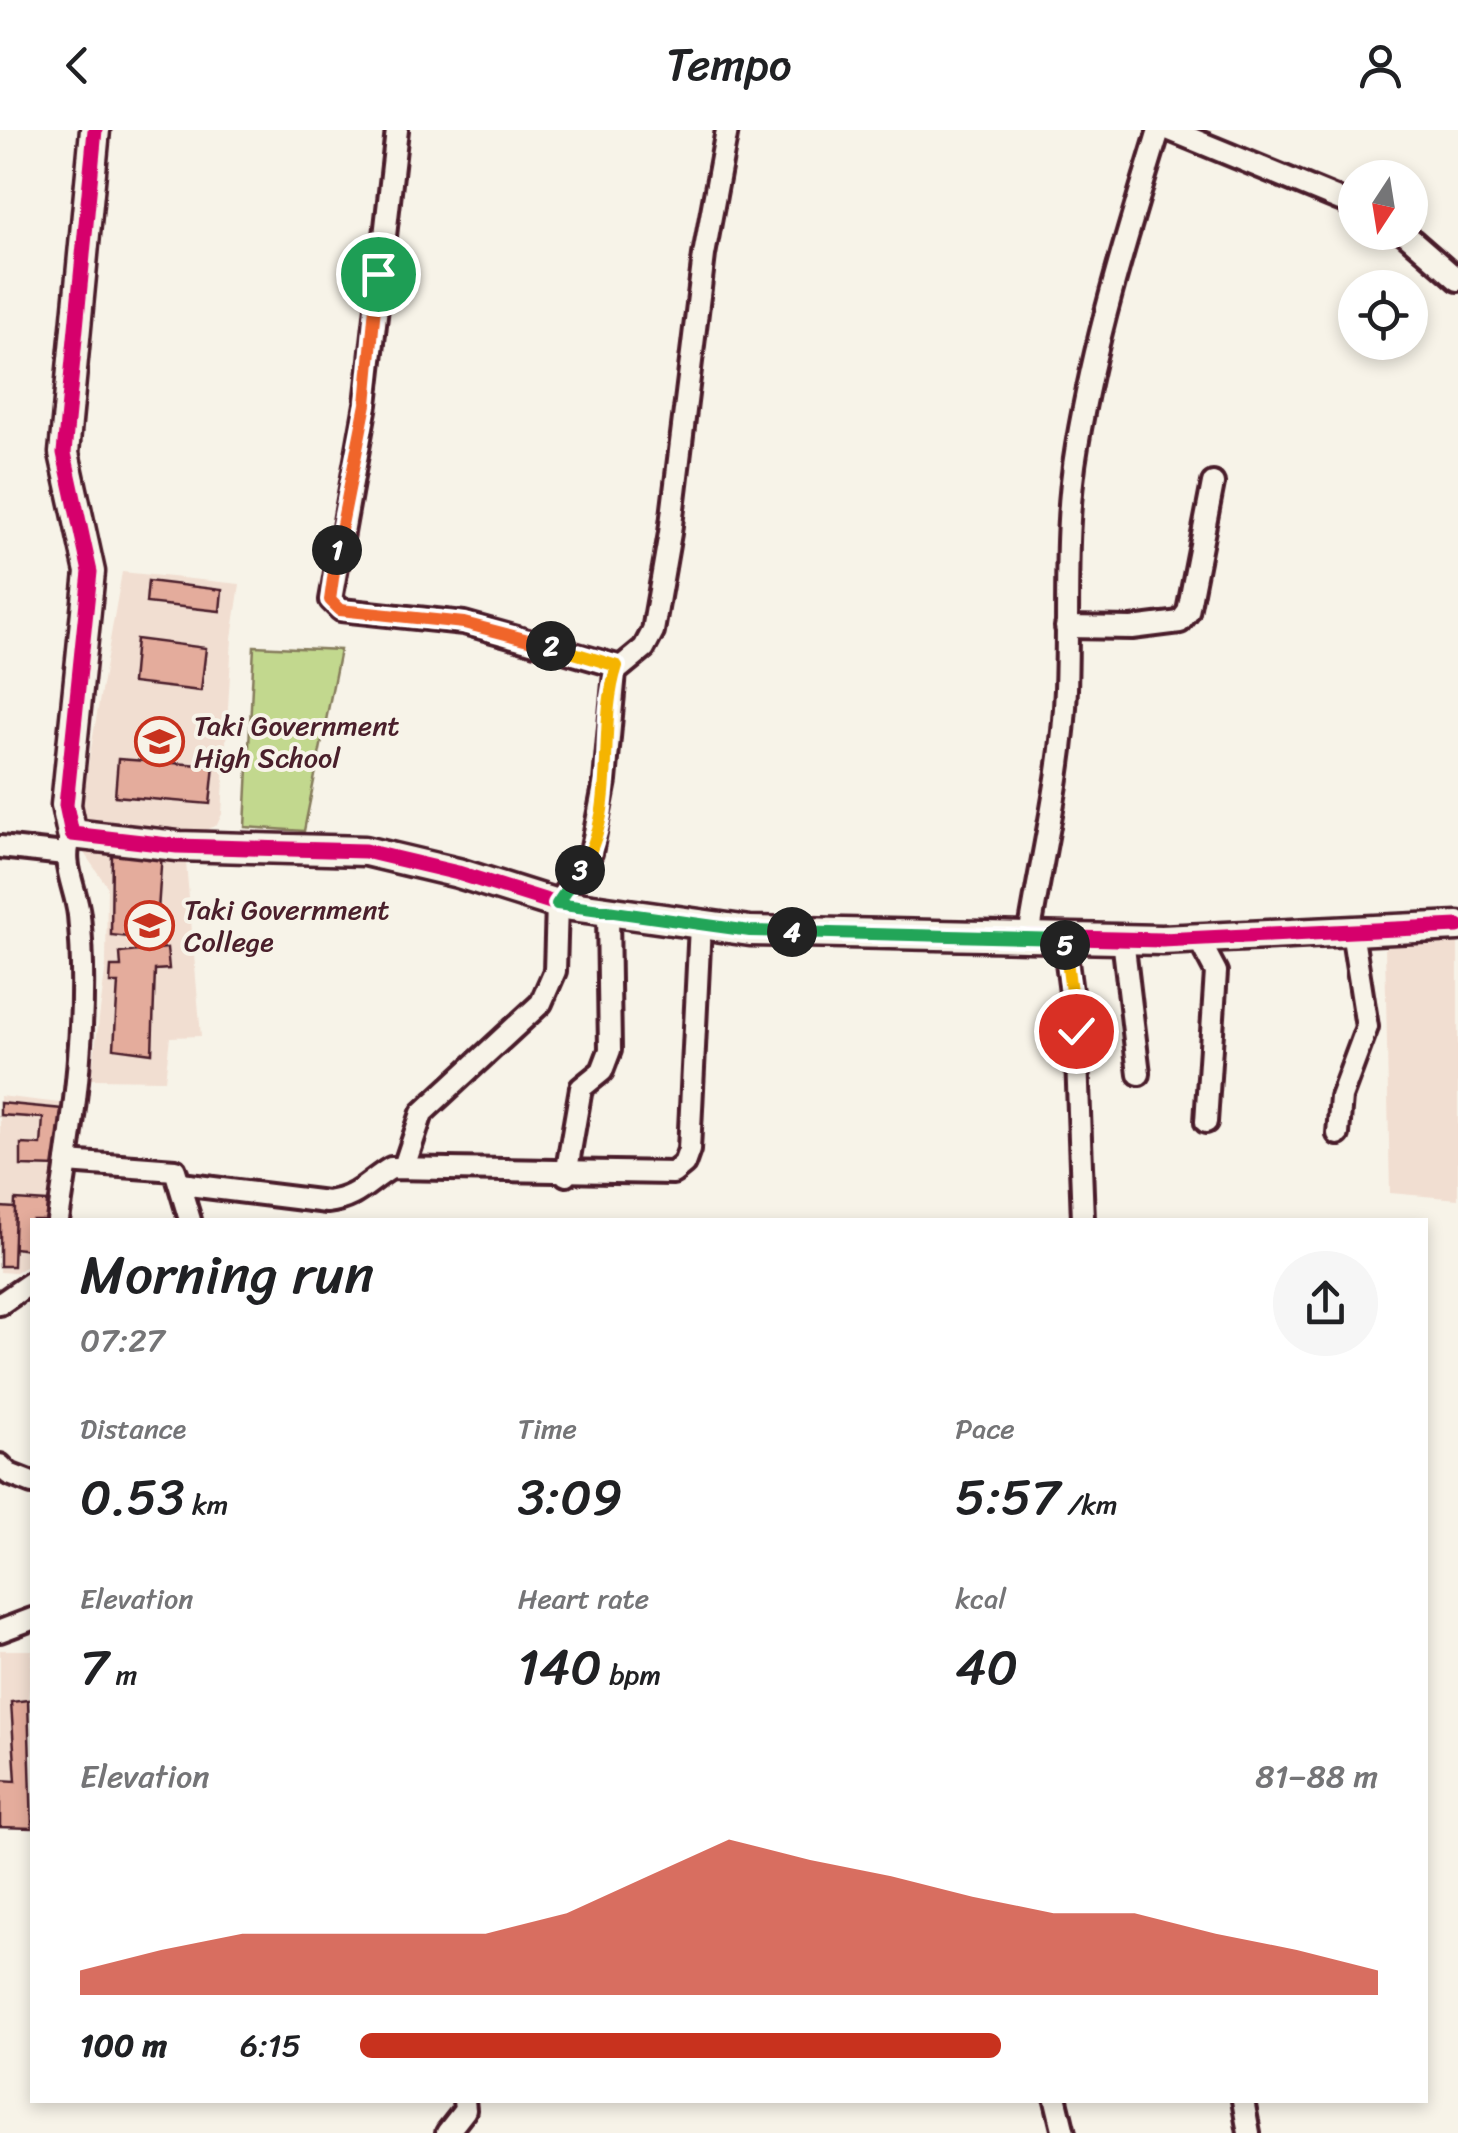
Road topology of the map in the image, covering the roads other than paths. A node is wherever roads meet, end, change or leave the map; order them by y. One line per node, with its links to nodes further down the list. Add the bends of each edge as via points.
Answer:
1 (94, 130): 12 (street, via 64,453 90,572 66,805)
2 (397, 130): 11 (street, via 366,404 330,600 340,610 464,623)
3 (727, 130): 11 (street, via 653,631 644,648)
4 (1159, 130): 10 (street, via 1104,315 1076,449)
5 (1170, 130): 6 (street)
6 (1338, 199)
7 (1424, 250): 8 (street)
8 (1458, 280)
9 (1213, 482): 10 (street, via 1185,618 1170,626)
10 (1066, 628): 19 (street, via 1060,757)
11 (617, 666): 14 (street, via 592,853)
12 (68, 844): 13 (street); 14 (street, via 365,852 458,872); 26 (street, via 84,976)
13 (0, 847)
14 (557, 904): 15 (street); 27 (street, via 554,970 542,1003 422,1114)
15 (608, 913): 16 (street); 28 (street, via 610,1050 602,1071 581,1088)
16 (700, 925): 19 (street); 28 (street, via 684,1164 674,1174)
17 (1458, 926): 18 (street)
18 (1352, 931): 20 (street); 25 (street, via 1367,1028 1341,1097)
19 (1029, 937): 21 (street)
20 (1198, 938): 22 (street); 24 (street, via 1216,972)
21 (1064, 939): 22 (street); 32 (street, via 1076,1031)
22 (1122, 940): 23 (street)
23 (1140, 1074)
24 (1206, 1122)
25 (1338, 1134)
26 (67, 1162): 29 (street, via 168,1168); 30 (street)
27 (404, 1167): 28 (street); 29 (street, via 391,1168 347,1200)
28 (566, 1175)
29 (180, 1184): 31 (street)
30 (58, 1218)
31 (189, 1218)
32 (1084, 1218)
33 (30, 1283): 34 (street)
34 (0, 1305)
35 (0, 1465): 36 (street)
36 (30, 1482)
37 (30, 1620): 38 (street)
38 (0, 1631)
39 (464, 2103): 42 (street)
40 (1057, 2103): 43 (street)
41 (1244, 2103): 44 (street)
42 (447, 2133)
43 (1064, 2133)
44 (1249, 2133)

